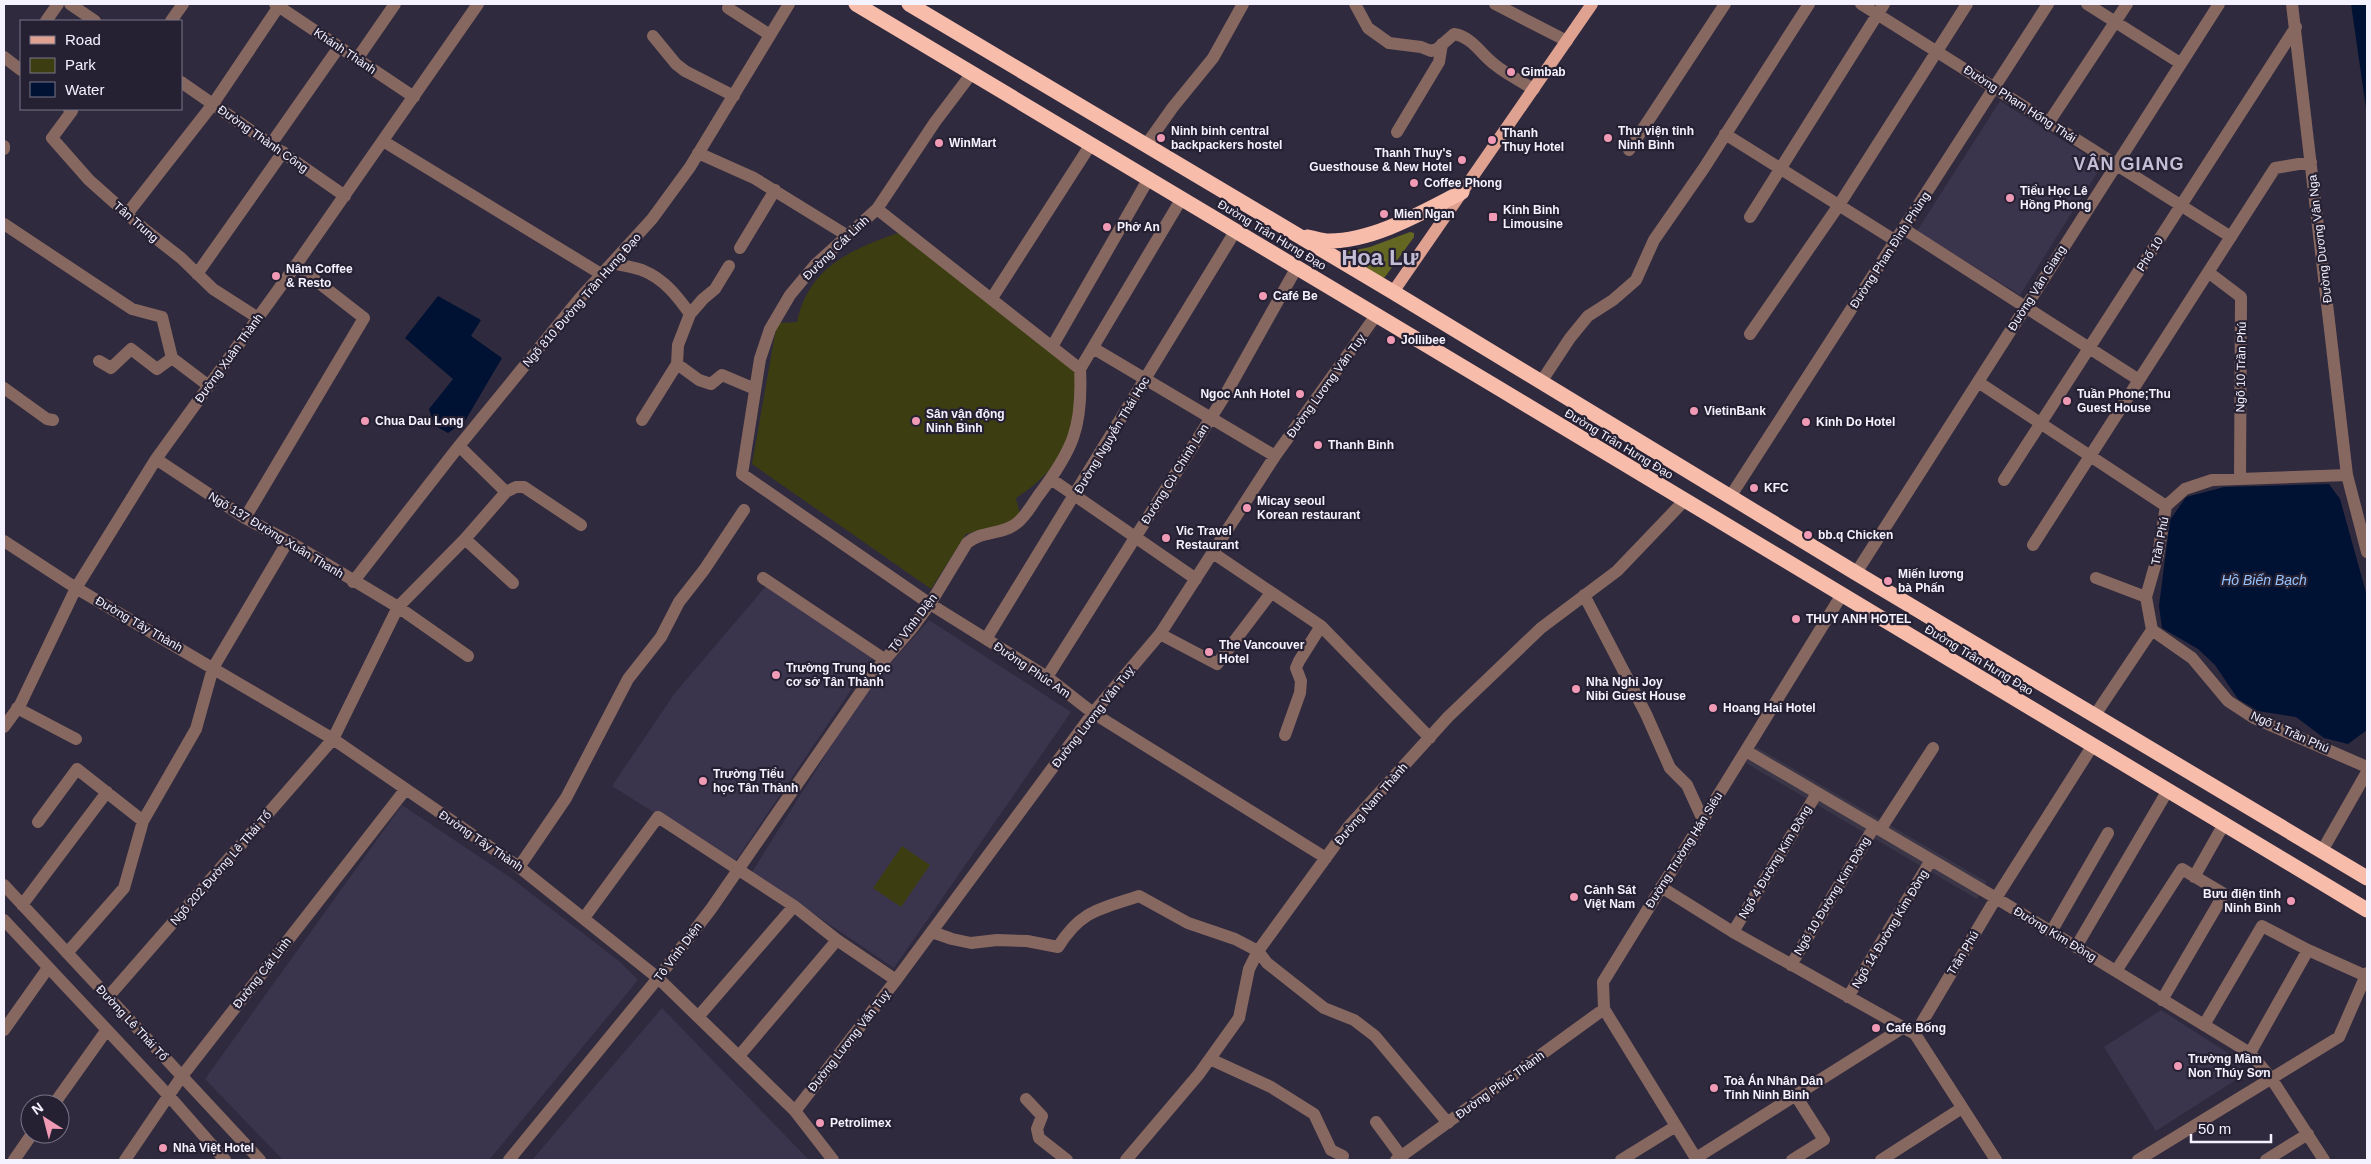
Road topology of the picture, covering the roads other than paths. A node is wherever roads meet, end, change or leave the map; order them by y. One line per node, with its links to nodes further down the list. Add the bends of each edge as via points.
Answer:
1 (58, 4): 25 (street)
2 (183, 4): 27 (street)
3 (395, 4): 37 (street)
4 (478, 4): 45 (street, Đường Xuân Thành)
5 (788, 4): 30 (street, Ngõ 810 Đường Trần Hưng Đạo)
6 (856, 4): 40 (highway, Đường Trân Hưng Đạo)
7 (909, 4): 54 (highway, Đường Trân Hưng Đạo)
8 (1243, 4): 54 (street, via 1212,58)
9 (1355, 4): 33 (street, via 1368,28 1389,43 1431,51)
10 (1495, 4): 32 (street)
11 (1592, 4): 32 (main road)
12 (1725, 4): 55 (street)
13 (1808, 4): 50 (street)
14 (1860, 4): 24 (street, Đường Phạm Hống Thái)
15 (1967, 4): 35 (street)
16 (2048, 4): 42 (street, Đường Phan Đình Phùng)
17 (2087, 4): 28 (street)
18 (2127, 4): 28 (street)
19 (2219, 4): 38 (street, Đường Vân Giang)
20 (2292, 4): 29 (street, Đường Dương Vân Nga)
21 (277, 5): 34 (street, Khánh Thành); 46 (street)
22 (78, 6): 26 (street)
23 (728, 8): 30 (street)
24 (1881, 9): 35 (street, Đường Phạm Hống Thái); 60 (street)
25 (47, 20)
26 (94, 20)
27 (171, 20)
28 (2115, 22): 38 (street); 48 (street)
29 (2296, 27): 58 (street, Đường Dương Vân Nga); 67 (street, Phố 10)
30 (770, 35): 44 (street, Ngõ 810 Đường Trần Hưng Đạo)
31 (653, 36): 44 (street, via 685,72)
32 (1567, 41): 43 (main road)
33 (1442, 44): 43 (street, via 1454,34 1460,35 1494,64); 49 (street, via 1440,62)
34 (339, 47): 37 (street, Khánh Thành); 52 (street)
35 (1936, 52): 42 (street, Đường Phạm Hống Thái); 66 (street)
36 (4, 57): 39 (street)
37 (357, 59): 45 (street, Khánh Thành)
38 (2180, 63): 59 (street, Đường Vân Giang)
39 (19, 64)
40 (972, 73): 53 (highway, Đường Trân Hưng Đạo); 68 (street, Đường Cát Linh)
41 (182, 83): 46 (street, Đường Thành Công)
42 (1995, 87): 48 (street, Đường Phạm Hống Thái); 72 (street, Đường Phan Đình Phùng)
43 (1534, 88): 63 (main road)
44 (734, 96): 57 (street, Ngõ 810 Đường Trần Hưng Đạo)
45 (414, 98): 51 (street, Đường Xuân Thành)
46 (213, 104): 52 (street, Đường Thành Công); 69 (street)
47 (71, 110): 69 (street, Tân Trung, via 52,138 89,180)
48 (2049, 122): 59 (street, Đường Phạm Hống Thái)
49 (1397, 132)
50 (1725, 134): 60 (street); 102 (street, via 1654,240 1636,280 1588,316)
51 (383, 141): 64 (street, Đường Xuân Thành); 85 (street)
52 (271, 144): 56 (street, Đường Thành Công)
53 (1091, 144): 61 (highway, Đường Trân Hưng Đạo); 87 (street)
54 (1146, 145): 74 (highway, Đường Trân Hưng Đạo)
55 (1629, 150)
56 (283, 152): 64 (street, Đường Thành Công); 84 (street)
57 (698, 153): 62 (street); 79 (street, Ngõ 810 Đường Trần Hưng Đạo, via 652,219)
58 (2311, 162): 76 (street, via 2275,168); 116 (street, Đường Dương Vân Nga)
59 (2114, 165): 67 (street, Đường Phạm Hống Thái); 88 (street, Đường Vân Giang)
60 (1780, 168): 66 (street); 70 (street)
61 (1149, 178): 65 (highway, Đường Trân Hưng Đạo); 93 (street)
62 (775, 190): 75 (street); 78 (street)
63 (1462, 192): 74 (highway, via 1420,214 1360,238 1328,241); 86 (main road)
64 (345, 196): 80 (street, Đường Xuân Thành)
65 (1182, 198): 73 (highway, Đường Trân Hưng Đạo); 94 (street)
66 (1839, 205): 77 (street); 92 (street)
67 (2181, 206): 76 (street, Đường Phạm Hống Thái); 95 (street, Phố 10)
68 (877, 209): 75 (street, Đường Cát Linh); 87 (street)
69 (127, 214): 84 (street, Tân Trung)
70 (1750, 217)
71 (4, 224): 96 (street, via 132,309 162,317)
72 (1904, 229): 77 (street, Đường Phan Đình Phùng); 88 (street)
73 (1236, 230): 82 (highway, Đường Trân Hưng Đạo); 100 (street, Đường Nguyễn Thái Học)
74 (1295, 234): 86 (highway, Đường Trân Hưng Đạo)
75 (848, 236): 106 (street, Đường Cát Linh, via 815,265 790,295 770,329)
76 (2231, 237): 83 (street)
77 (1896, 241): 122 (street, Đường Phan Đình Phùng)
78 (740, 248)
79 (614, 263): 85 (street, Ngõ 810 Đường Trần Hưng Đạo); 89 (street, via 643,270 658,278)
80 (296, 265): 91 (street, Đường Xuân Thành); 126 (street, via 364,318)
81 (729, 266): 89 (street, via 714,290)
82 (1297, 267): 90 (highway, Đường Trân Hưng Đạo); 107 (street, Đường Cù Chính Lan)
83 (2208, 272): 101 (street); 117 (street, Ngõ 10 Trần Phú, via 2242,297)
84 (197, 274): 91 (street, Tân Trung, via 213,289)
85 (602, 274): 111 (street, Ngõ 810 Đường Trần Hưng Đạo)
86 (1393, 292): 90 (highway); 102 (highway, Đường Trân Hưng Đạo)
87 (992, 298): 93 (street)
88 (2025, 306): 95 (street); 103 (street, Đường Vân Giang)
89 (690, 314): 98 (street, via 678,345)
90 (1377, 314): 112 (street, Đường Lương Văn Tuỵ); 123 (highway, Đường Trân Hưng Đạo)
91 (258, 318): 104 (street, Đường Xuân Thành)
92 (1750, 334)
93 (1053, 345): 99 (street)
94 (1093, 348): 99 (street); 100 (street)
95 (2088, 349): 101 (street); 110 (street, Phố 10)
96 (172, 358): 97 (street, via 157,369 131,350 111,368); 104 (street)
97 (99, 361)
98 (678, 364): 106 (street, via 699,380 711,384 722,375); 109 (street)
99 (1080, 369): 118 (street, Tô Vĩnh Diện, via 1081,410 1072,444)
100 (1146, 379): 107 (street); 121 (street, Đường Nguyễn Thái Học)
101 (2139, 380): 113 (street)
102 (1541, 382): 122 (highway, Đường Trân Hưng Đạo)
103 (1978, 382): 110 (street); 135 (street, Đường Vân Giang)
104 (209, 386): 114 (street, Đường Xuân Thành)
105 (4, 388): 108 (street)
106 (755, 389): 115 (street, Đường Cát Linh)
107 (1211, 417): 112 (street); 128 (street, Đường Cù Chính Lan)
108 (53, 420)
109 (642, 420)
110 (2041, 422): 113 (street); 119 (street, Phố 10)
111 (459, 446): 120 (street); 139 (street, Ngõ 810 Đường Trần Hưng Đạo)
112 (1275, 456): 134 (street, Đường Lương Văn Tuỵ)
113 (2090, 456): 124 (street); 132 (street)
114 (156, 459): 126 (street, Ngõ 137 Đường Xuân Thanh); 141 (street, Đường Xuân Thành)
115 (742, 474): 146 (street, Đường Phúc Am)
116 (2347, 475): 117 (street, Trần Phú); 133 (street, Đường Dương Vân Nga)
117 (2240, 478): 124 (street, Trần Phú, via 2212,480 2185,489)
118 (1051, 479): 121 (street); 146 (street, Tô Vĩnh Diện, via 1015,525 982,534 968,542)
119 (2004, 480)
120 (506, 492): 127 (street, via 524,487); 129 (street, Ngõ 202 Đường Lê Thái Tổ)
121 (1075, 497): 128 (street); 151 (street, Đường Nguyễn Thái Học)
122 (1730, 497): 135 (highway, Đường Trân Hưng Đạo)
123 (1684, 501): 143 (street, Đường Nam Thành, via 1617,571); 144 (highway, Đường Trân Hưng Đạo)
124 (2166, 506): 145 (street, Trần Phú, via 2158,555)
125 (744, 510): 182 (street, via 680,602 661,637 628,679 570,790)
126 (244, 518): 131 (street, Ngõ 137 Đường Xuân Thanh)
127 (581, 525)
128 (1135, 537): 138 (street); 155 (street, Đường Cù Chính Lan)
129 (465, 539): 140 (street); 147 (street, Ngõ 202 Đường Lê Thái Tổ)
130 (4, 541): 141 (street, Đường Tây Thành)
131 (288, 541): 139 (street, Ngõ 137 Đường Xuân Thanh); 154 (street)
132 (2033, 545)
133 (2367, 552)
134 (1213, 553): 138 (street, Đường Lương Văn Tuỵ); 142 (street)
135 (1856, 573): 144 (highway); 158 (highway, Đường Trân Hưng Đạo)
136 (763, 578): 153 (street)
137 (2096, 578): 145 (street)
138 (1196, 579): 150 (street, Đường Lương Văn Tuỵ)
139 (353, 582): 147 (street, Ngõ 137 Đường Xuân Thanh)
140 (513, 583)
141 (76, 588): 154 (street, Đường Tây Thành); 156 (street, Đường Xuân Thành)
142 (1270, 593): 148 (street); 150 (street, via 1217,664)
143 (1584, 595): 161 (street, Đường Nam Thành, via 1541,628); 173 (street, via 1646,714 1670,768 1686,785)
144 (1841, 596): 164 (highway, Đường Trân Hưng Đạo); 166 (street, Đường Trường Hán Siêu)
145 (2146, 597): 149 (street, Trần Phú)
146 (930, 604): 151 (street, Đường Phúc Am); 153 (street, Tô Vĩnh Diện)
147 (398, 607): 152 (street, Ngõ 137 Đường Xuân Thanh); 163 (street, Ngõ 202 Đường Lê Thái Tổ)
148 (1321, 626): 160 (street, via 1296,668 1301,681 1300,693); 161 (street)
149 (2152, 630): 158 (street); 167 (street, Ngõ 1 Trần Phú, via 2192,658 2228,702 2254,718)
150 (1160, 634): 157 (street, Đường Lương Văn Tuỵ)
151 (986, 639): 155 (street, Đường Phúc Am)
152 (468, 656)
153 (884, 659): 183 (street, Tô Vĩnh Diện)
154 (213, 668): 163 (street, Đường Tây Thành); 174 (street, via 196,730)
155 (1047, 677): 157 (street, Đường Phúc Am)
156 (17, 708): 159 (street, Đường Xuân Thành); 162 (street)
157 (1093, 713): 180 (street, Đường Phúc Am); 194 (street, Đường Lương Văn Tuỵ)
158 (2101, 719): 164 (highway); 179 (highway, Đường Trân Hưng Đạo)
159 (4, 727)
160 (1285, 735)
161 (1430, 738): 180 (street, Đường Nam Thành, via 1350,826)
162 (76, 739)
163 (333, 739): 169 (street, Đường Tây Thành); 208 (street, Ngõ 202 Đường Lê Thái Tổ)
164 (2093, 745): 170 (highway, Đường Trân Hưng Đạo); 188 (street, Trần Phú)
165 (1933, 748): 177 (street, Ngõ 10 Đường Kim Đồng)
166 (1746, 751): 172 (street, Đường Kim Đồng); 173 (street, Đường Trường Hán Siêu)
167 (2367, 767)
168 (2367, 772): 179 (street)
169 (405, 790): 182 (street, Đường Tây Thành); 220 (street, Đường Cát Linh)
170 (2168, 790): 176 (highway, Đường Trân Hưng Đạo); 198 (street)
171 (106, 792): 174 (street); 175 (street, via 77,769); 189 (street)
172 (1817, 793): 177 (street, Đường Kim Đồng); 195 (street, Ngõ 4 Đường Kim Đồng)
173 (1703, 820): 187 (street, Đường Trường Hán Siêu)
174 (143, 821): 201 (street, via 124,888)
175 (38, 822)
176 (2224, 824): 184 (street); 191 (highway, Đường Trân Hưng Đạo)
177 (1877, 828): 181 (street, Đường Kim Đồng); 202 (street, Ngõ 10 Đường Kim Đồng)
178 (2108, 833): 196 (street)
179 (2322, 851): 185 (highway, Đường Trân Hưng Đạo)
180 (1326, 858): 200 (street, Đường Nam Thành)
181 (1931, 860): 188 (street, Đường Kim Đồng); 209 (street, Ngõ 14 Đường Kim Đồng)
182 (520, 867): 192 (street, Đường Tây Thành)
183 (737, 868): 190 (street); 192 (street, via 658,817); 206 (street, Tô Vĩnh Diện)
184 (2194, 877): 204 (street, via 2182,869); 210 (street, via 2224,894)
185 (2367, 878)
186 (4, 885): 189 (street, Đường Lê Thái Tổ)
187 (1661, 887): 195 (street); 211 (street, Đường Trường Hán Siêu, via 1603,982)
188 (1996, 898): 196 (street, Đường Kim Đồng); 216 (street, Trần Phú)
189 (22, 905): 201 (street, Đường Lê Thái Tổ)
190 (794, 906): 197 (street); 212 (street)
191 (2367, 910)
192 (584, 918): 206 (street, Đường Tây Thành)
193 (4, 920): 203 (street, Đường Lê Thái Tổ)
194 (932, 932): 200 (street, via 971,944 997,940 1058,946 1070,928 1091,912 1139,896 1188,924 1235,939); 207 (street, Đường Lương Văn Tuỵ)
195 (1733, 932): 202 (street)
196 (2051, 932): 198 (street, Đường Kim Đồng)
197 (837, 940): 207 (street); 218 (street)
198 (2076, 947): 204 (street, Đường Kim Đồng)
199 (2308, 950): 205 (street); 213 (street, via 2262,926); 217 (street)
200 (1258, 951): 219 (street, Đường Nam Thành, via 1249,969 1239,1018); 229 (street, via 1267,963 1324,1008 1354,1020 1375,1036)
201 (67, 953): 208 (street, Đường Lê Thái Tổ)
202 (1791, 965): 209 (street)
203 (48, 968): 214 (street); 215 (street, Đường Lê Thái Tổ)
204 (2116, 971): 210 (street, Đường Kim Đồng)
205 (2366, 975): 221 (street, via 2339,1037)
206 (658, 978): 212 (street, Đường Tây Thành); 240 (street, Tô Vĩnh Diện)
207 (896, 980): 227 (street, Đường Lương Văn Tuỵ)
208 (108, 997): 220 (street, Đường Lê Thái Tổ)
209 (1848, 997): 216 (street)
210 (2162, 1000): 213 (street, Đường Kim Đồng)
211 (1604, 1009): 229 (street, Đường Phúc Thành); 230 (street, Đường Trường Hán Siêu)
212 (698, 1017): 218 (street, Đường Tây Thành)
213 (2204, 1025): 217 (street, Đường Kim Đồng)
214 (4, 1030)
215 (106, 1030): 222 (street); 223 (street, Đường Lê Thái Tổ)
216 (1910, 1030): 224 (street); 226 (street)
217 (2250, 1053): 221 (street, Đường Kim Đồng)
218 (738, 1056): 227 (street, Đường Tây Thành)
219 (1210, 1059): 233 (street, via 1271,1087 1314,1114 1330,1150); 243 (street, Đường Nam Thành)
220 (182, 1076): 223 (street, Đường Cát Linh); 239 (street, Đường Lê Thái Tổ)
221 (2271, 1078): 231 (street, Đường Kim Đồng); 248 (street)
222 (61, 1094)
223 (169, 1096): 237 (street, Đường Cát Linh); 238 (street, Đường Lê Thái Tổ)
224 (1796, 1096): 235 (street); 245 (street, via 1824,1140)
225 (1026, 1099): 242 (street, via 1042,1116 1037,1129 1039,1138)
226 (1962, 1108): 246 (street); 247 (street)
227 (795, 1111): 241 (street, Đường Tây Thành)
228 (1376, 1122): 234 (street)
229 (1448, 1123): 234 (street, Đường Phúc Thành)
230 (1676, 1126): 235 (street, Đường Trường Hán Siêu); 244 (street)
231 (2308, 1134): 249 (street); 250 (street, Đường Kim Đồng)
232 (25, 1144): 236 (street)
233 (1343, 1156)
234 (1399, 1158)
235 (1696, 1159)
236 (14, 1160)
237 (125, 1160)
238 (225, 1160)
239 (260, 1160)
240 (509, 1160)
241 (833, 1160)
242 (1068, 1160)
243 (1126, 1160)
244 (1621, 1160)
245 (1792, 1160)
246 (1881, 1160)
247 (1994, 1160)
248 (2138, 1160)
249 (2266, 1160)
250 (2324, 1160)

